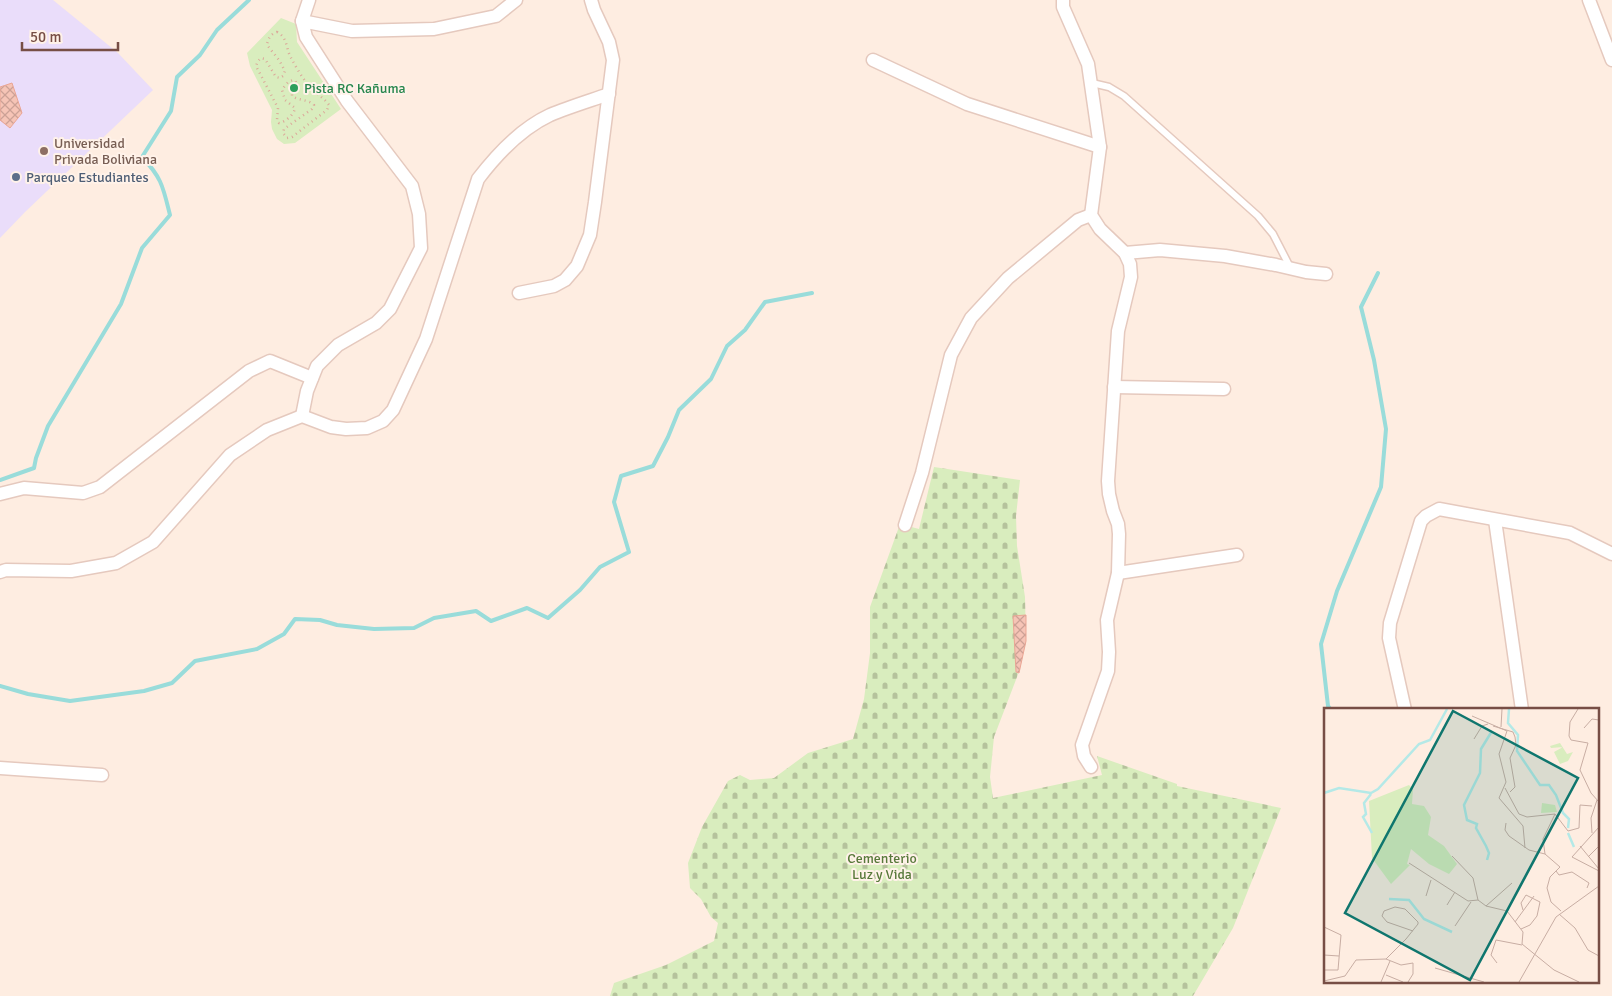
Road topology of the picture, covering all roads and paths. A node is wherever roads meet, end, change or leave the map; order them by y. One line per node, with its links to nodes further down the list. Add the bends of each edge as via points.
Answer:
1 (309, 0): 6 (street)
2 (516, 0): 6 (street, via 496,16 434,30 352,31)
3 (591, 0): 11 (street, via 613,60)
4 (1064, 0): 10 (street, via 1063,7 1082,48)
5 (1589, 0): 8 (street)
6 (302, 21): 18 (street, via 306,37 347,101 412,186 419,214 421,248 390,309 376,323 338,345 317,366)
7 (873, 60): 12 (street, via 966,104)
8 (1612, 60)
9 (300, 72): 9 (path, via 284,38 277,32 273,34 267,45 285,71 283,76 276,77 265,59 261,58 256,66 278,108 277,120 283,122 294,112 295,108 285,100 282,90 292,80 297,84 292,96 314,105 284,129 287,138 327,110 329,105)
10 (1092, 83): 12 (street); 15 (lane, via 1109,87 1124,96 1258,216 1273,234)
11 (609, 94): 17 (street, via 590,235 577,266 565,280 554,286); 21 (street, via 549,116 518,136 493,158 478,179 426,339 393,410 384,421 367,428 346,429 331,428)
12 (1100, 147): 13 (street)
13 (1091, 215): 14 (street, via 1100,229); 24 (street, via 1078,220 1008,278 971,318 951,355 922,473)
14 (1125, 253): 15 (street, via 1160,250 1225,256); 19 (street, via 1131,277 1118,330)
15 (1290, 269): 16 (street)
16 (1326, 274)
17 (519, 293)
18 (312, 378): 21 (street); 22 (street, via 270,361 250,372 100,486 83,493 24,488)
19 (1114, 387): 20 (street); 28 (street, via 1108,481 1118,524)
20 (1224, 389)
21 (302, 416): 27 (street, via 267,430 230,455 153,542 116,563 72,571)
22 (0, 494)
23 (1495, 520): 25 (street, via 1570,533); 29 (street, via 1438,509 1421,521 1390,623 1389,638); 30 (street)
24 (905, 525)
25 (1612, 554)
26 (1237, 555): 28 (street)
27 (0, 572)
28 (1118, 573): 31 (street, via 1107,620 1108,671 1082,745)
29 (1405, 708)
30 (1522, 708)
31 (1091, 767)
32 (0, 768): 33 (street)
33 (102, 775)

